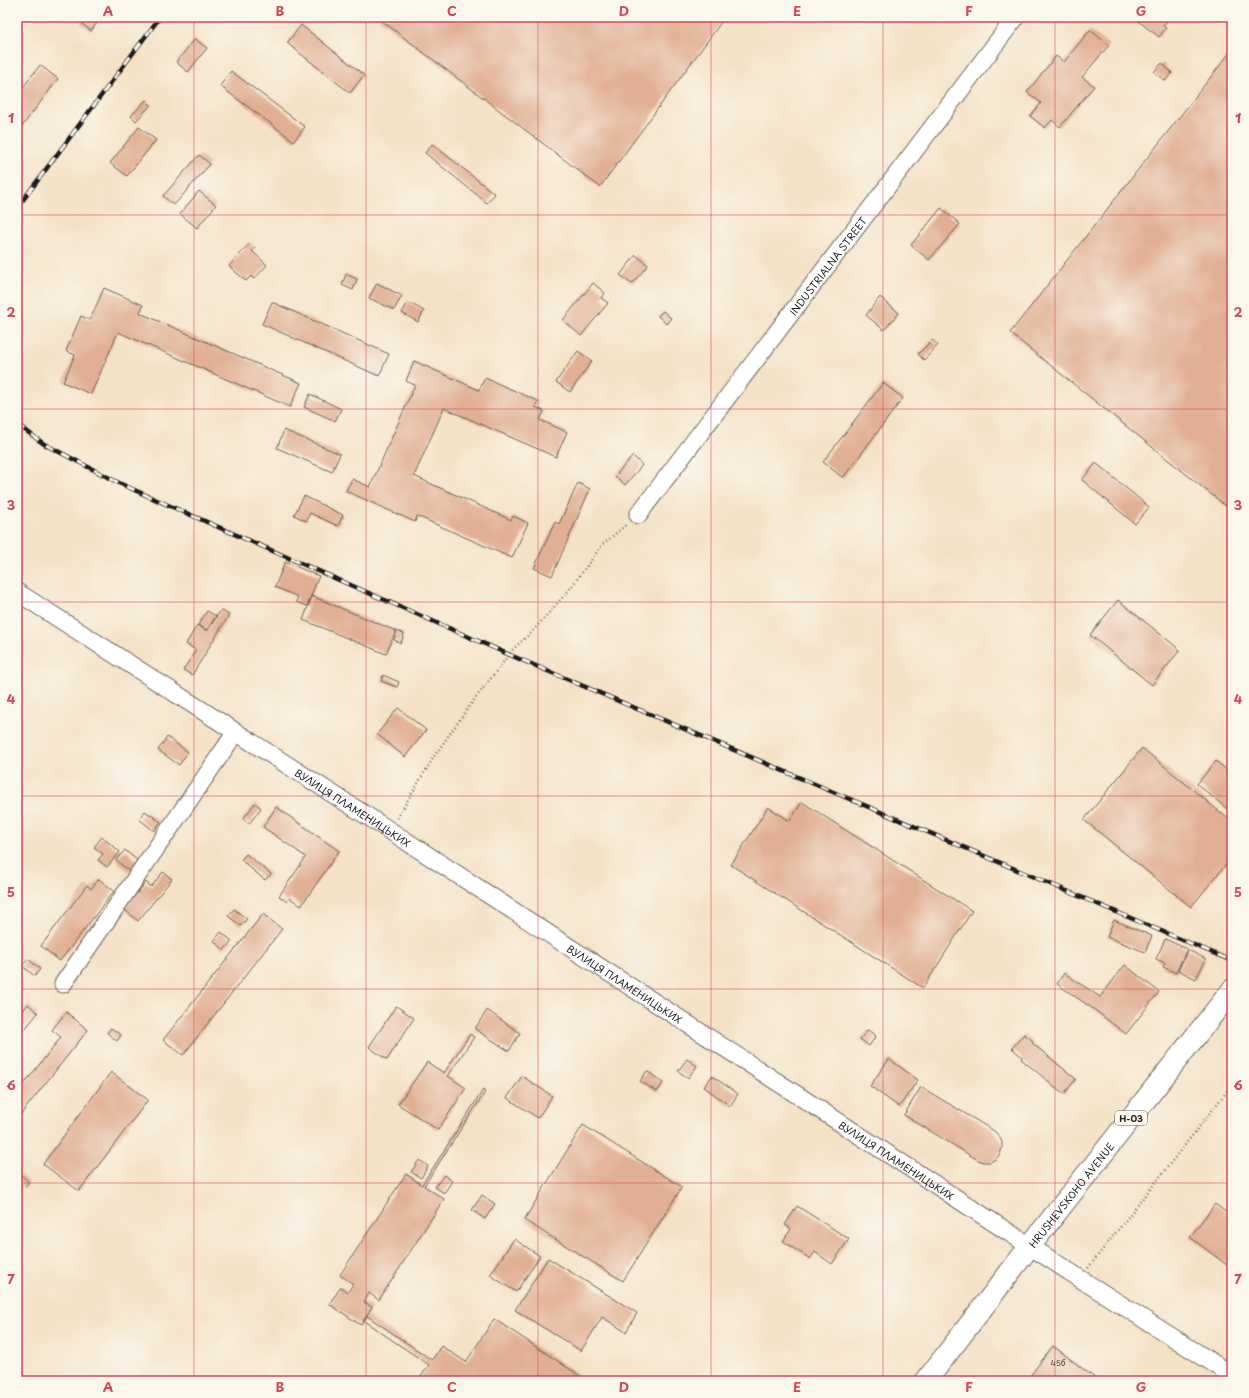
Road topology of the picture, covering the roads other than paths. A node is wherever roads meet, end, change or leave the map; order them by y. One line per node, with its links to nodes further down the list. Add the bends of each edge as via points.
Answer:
1 (1016, 17): 2 (street, INDUSTRIALNA STREET)
2 (638, 515)
3 (17, 592): 4 (street, ВУЛИЦЯ ПЛАМЕНИЦЬКИХ)
4 (236, 732): 5 (street); 7 (street, ВУЛИЦЯ ПЛАМЕНИЦЬКИХ)
5 (63, 984)
6 (1232, 990): 7 (main road, HRUSHEVSKOHO AVENUE / Н-03)
7 (1030, 1246): 8 (street, ВУЛИЦЯ ПЛАМЕНИЦЬКИХ); 9 (main road, HRUSHEVSKOHO AVENUE / Н-03)
8 (1232, 1375)
9 (926, 1381)

